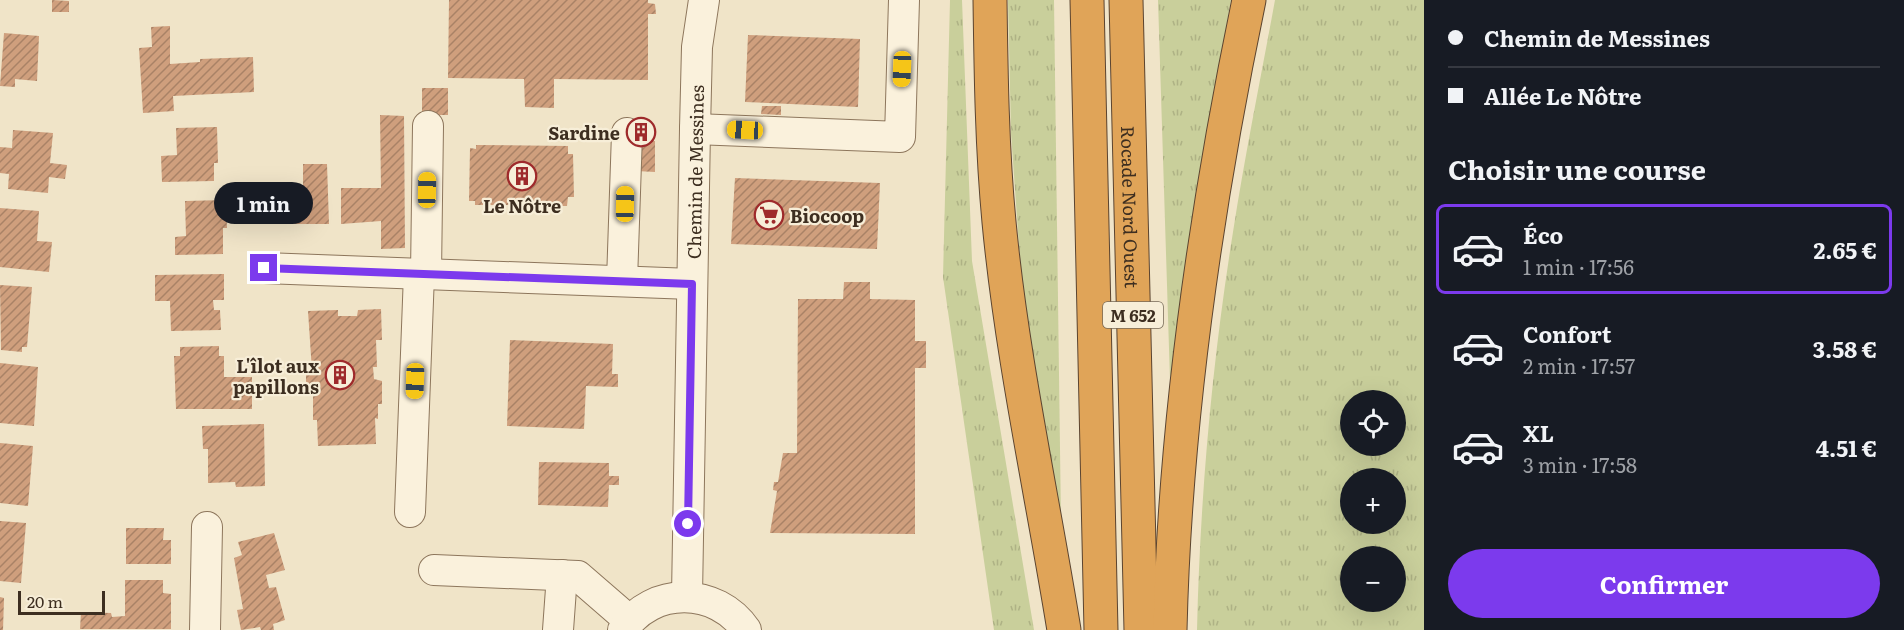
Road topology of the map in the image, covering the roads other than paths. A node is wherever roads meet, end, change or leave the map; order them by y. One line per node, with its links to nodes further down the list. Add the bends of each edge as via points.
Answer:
1 (704, 0): 8 (street, Chemin de Messines, via 697,47)
2 (904, 0): 8 (street, via 900,137)
3 (990, 0): 23 (highway, via 999,223 1016,361)
4 (1087, 0): 24 (highway, Rocade Nord Ouest / M 652)
5 (1126, 0): 25 (highway, Rocade Nord Ouest / M 652)
6 (1249, 0): 26 (highway, via 1214,192 1188,383 1171,565)
7 (428, 126): 11 (street)
8 (695, 129): 13 (street, Chemin de Messines)
9 (627, 133): 12 (street)
10 (264, 268): 11 (street)
11 (423, 274): 12 (street); 14 (street)
12 (622, 281): 13 (street)
13 (692, 284): 18 (street, Chemin de Messines)
14 (410, 512)
15 (207, 527): 20 (street)
16 (434, 570): 17 (street)
17 (562, 575): 19 (street, via 578,576); 21 (street)
18 (687, 596): 19 (street, via 658,602); 22 (street, via 723,608)
19 (627, 626)
20 (205, 630)
21 (558, 630)
22 (746, 630)
23 (1064, 630)
24 (1101, 630)
25 (1141, 630)
26 (1170, 630)

